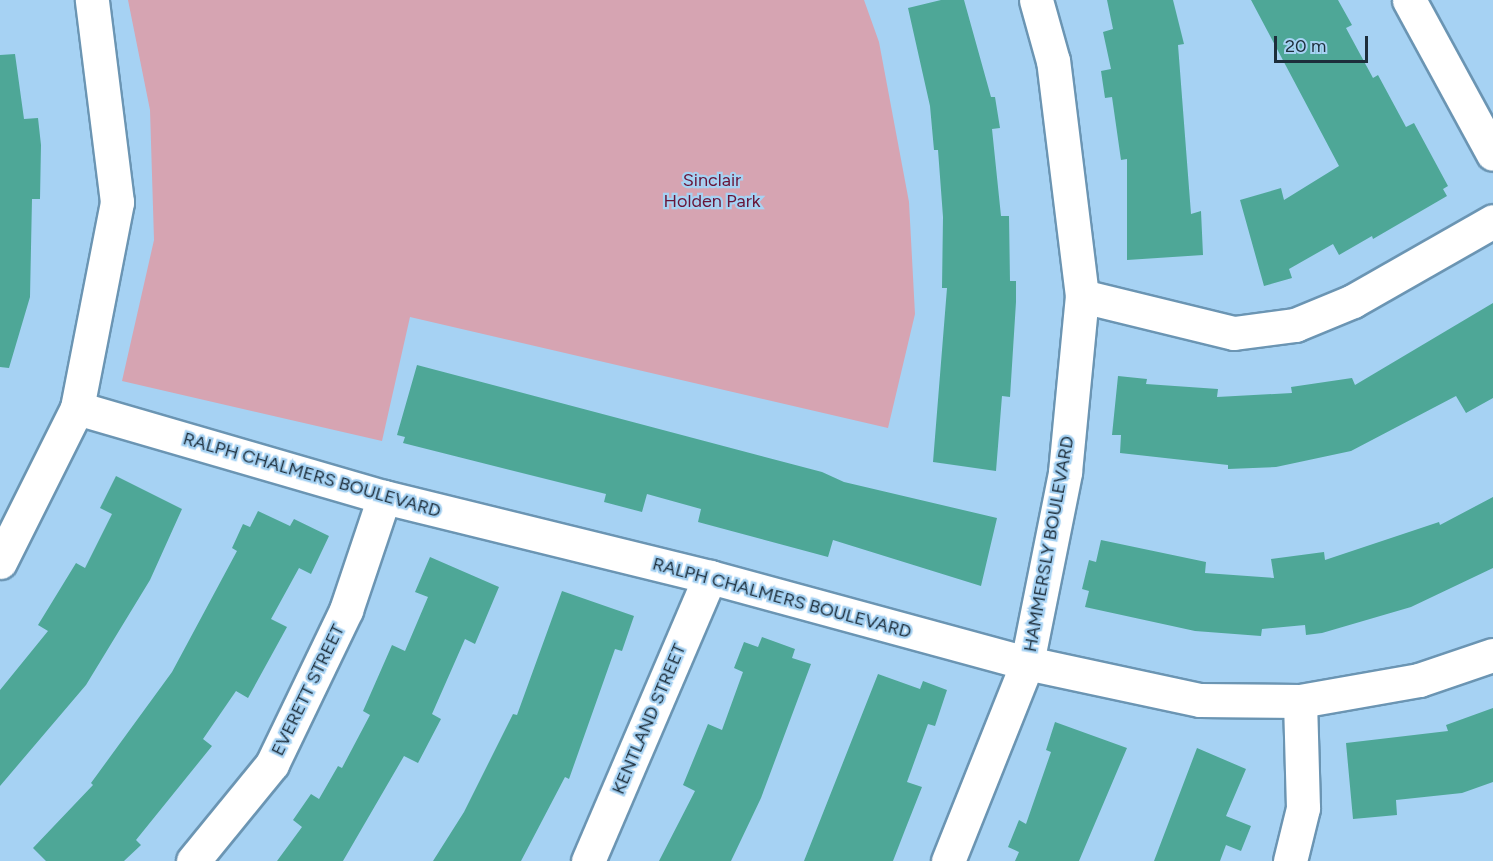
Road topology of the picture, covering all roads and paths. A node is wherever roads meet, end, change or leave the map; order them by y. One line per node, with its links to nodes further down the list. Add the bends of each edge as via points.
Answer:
1 (92, 0): 7 (street, via 117,202)
2 (1036, 0): 6 (street, HAMMERSLY BOULEVARD, via 1053,61)
3 (1409, 0): 4 (street)
4 (1493, 154)
5 (1493, 221): 6 (street, via 1353,301 1295,325 1234,333)
6 (1082, 296): 12 (street, HAMMERSLY BOULEVARD, via 1065,472)
7 (77, 408): 8 (street, RALPH CHALMERS BOULEVARD); 9 (street)
8 (384, 497): 10 (street, RALPH CHALMERS BOULEVARD); 14 (street, EVERETT STREET, via 346,610 272,764)
9 (0, 562)
10 (710, 577): 12 (street, RALPH CHALMERS BOULEVARD); 15 (street, KENTLAND STREET)
11 (1493, 655): 13 (street, RALPH CHALMERS BOULEVARD, via 1419,680)
12 (1027, 663): 13 (street, RALPH CHALMERS BOULEVARD, via 1200,700); 16 (street, HAMMERSLY BOULEVARD)
13 (1300, 701): 17 (street, via 1303,808)
14 (193, 861)
15 (588, 861)
16 (948, 861)
17 (1290, 861)

